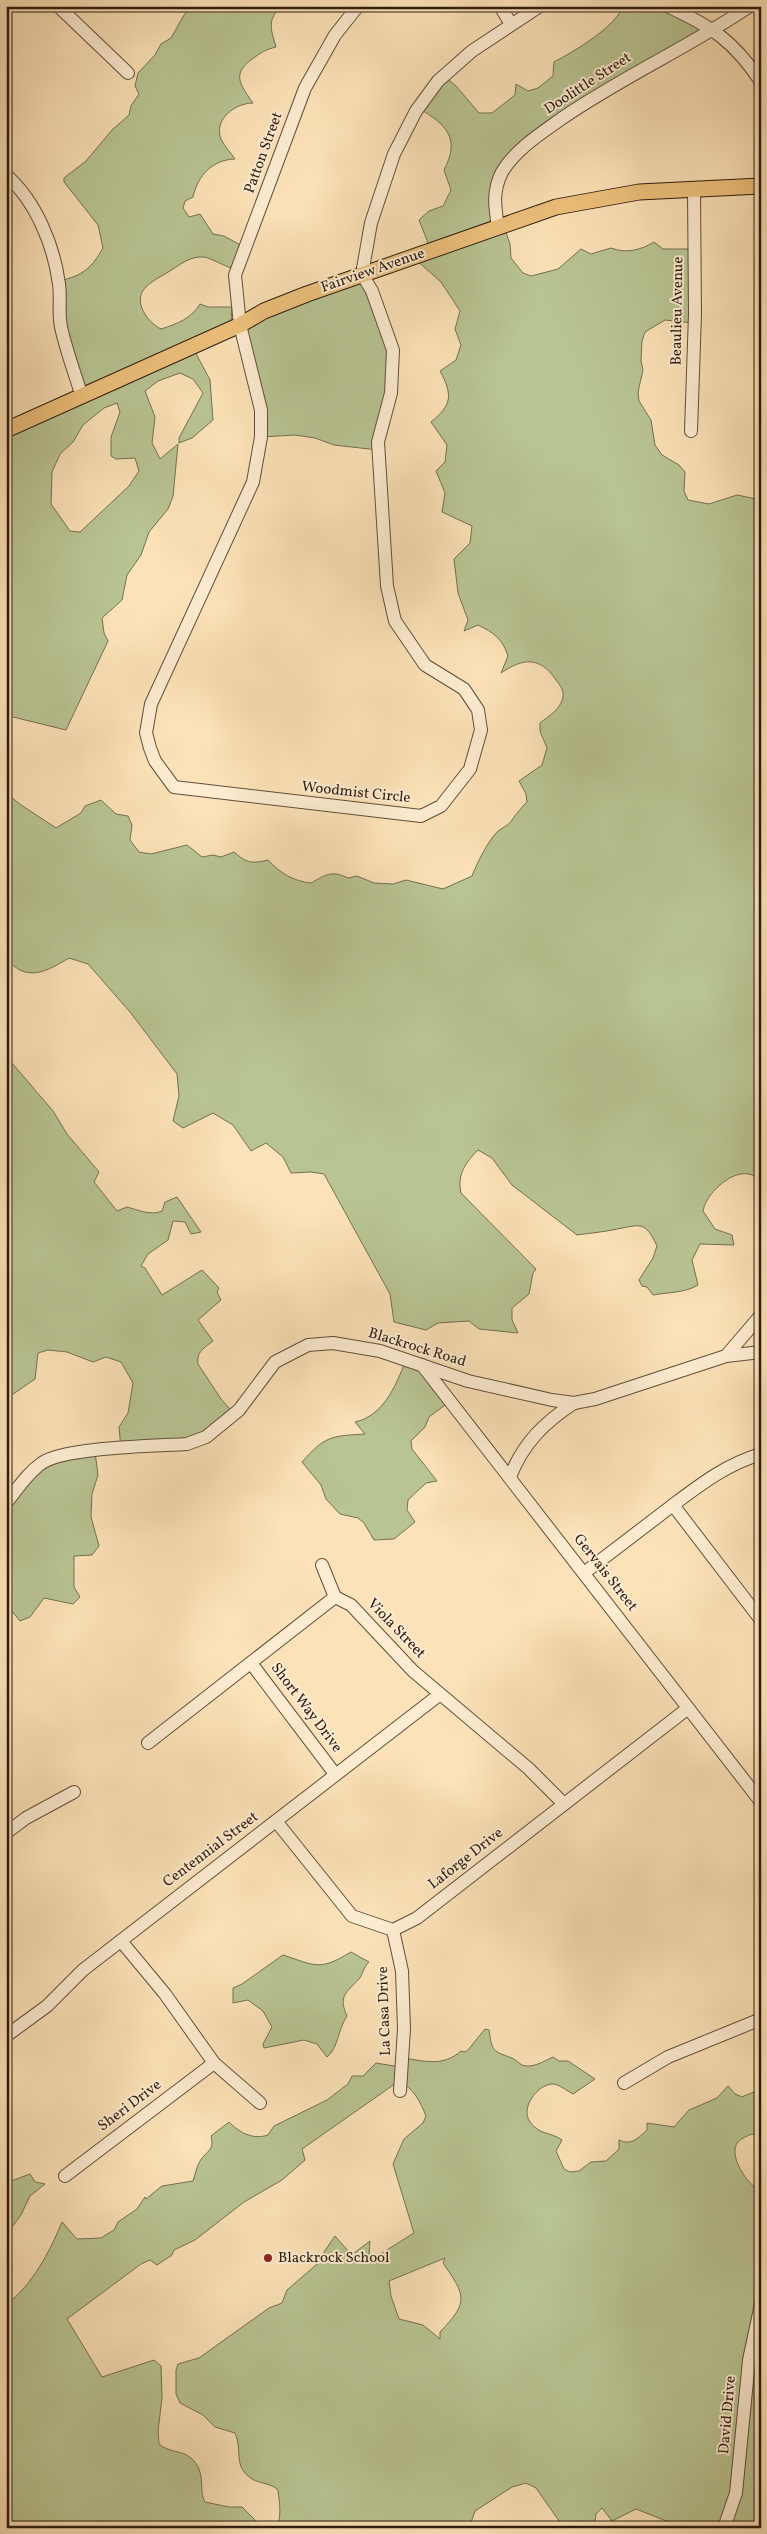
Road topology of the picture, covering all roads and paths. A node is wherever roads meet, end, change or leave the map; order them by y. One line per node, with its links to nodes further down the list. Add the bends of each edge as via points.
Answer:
1 (58, 6): 9 (street)
2 (358, 6): 16 (street, Patton Street, via 335,35 305,88 235,275)
3 (500, 6): 7 (street)
4 (540, 6): 7 (street)
5 (667, 6): 8 (street)
6 (750, 6): 8 (street, Doolittle Street)
7 (511, 24): 15 (street, via 472,51 438,81 416,111 394,154 370,223)
8 (715, 30): 10 (street, via 735,47); 14 (street, Doolittle Street, via 647,65 588,101 522,148 502,172 494,197)
9 (128, 73)
10 (761, 82)
11 (6, 175): 17 (street, via 36,212 50,248 59,283 61,326)
12 (761, 186): 13 (main road, Fairview Avenue)
13 (694, 190): 14 (main road, Fairview Avenue, via 639,192 600,198 556,207); 19 (street, Beaulieu Avenue, via 696,254)
14 (498, 227): 15 (main road, Fairview Avenue)
15 (362, 274): 16 (main road, Fairview Avenue, via 264,311); 16 (street, Woodmist Circle, via 393,350 391,393 378,442 387,586 394,621 425,665 464,689 478,710 481,730 466,776 441,806 421,816 174,787 155,761 150,748 146,733 151,704 253,482 257,464 261,410)
16 (240, 325): 17 (main road, Fairview Avenue)
17 (82, 397): 18 (main road, Fairview Avenue)
18 (6, 430)
19 (691, 431)
20 (761, 1315): 22 (street)
21 (761, 1352): 22 (street, Blackrock Road)
22 (726, 1356): 24 (street, Blackrock Road, via 595,1399)
23 (422, 1365): 24 (street, Blackrock Road, via 468,1381); 26 (street, Gervais Street); 27 (street, Blackrock Road, via 380,1351 333,1343 308,1345 275,1362 239,1410 206,1437 187,1444 65,1454 42,1462)
24 (574, 1402): 26 (street, via 555,1415 528,1442)
25 (761, 1454): 28 (street, via 737,1461)
26 (510, 1477): 30 (street, Gervais Street)
27 (6, 1503)
28 (673, 1505): 30 (street); 32 (street)
29 (322, 1565): 31 (street)
30 (584, 1573): 35 (street, Gervais Street)
31 (336, 1597): 33 (street); 34 (street, Viola Street, via 351,1605)
32 (761, 1620)
33 (251, 1663): 36 (street); 37 (street, Short Way Drive)
34 (439, 1695): 37 (street, Centennial Street); 40 (street, Viola Street, via 528,1768)
35 (687, 1709): 39 (street, Gervais Street); 40 (street, Laforge Drive)
36 (148, 1743)
37 (335, 1774): 41 (street, Centennial Street)
38 (74, 1792): 42 (street, via 26,1818)
39 (761, 1802)
40 (564, 1804): 43 (street, Laforge Drive, via 417,1918)
41 (276, 1821): 43 (street, via 352,1916); 44 (street, Centennial Street)
42 (6, 1833)
43 (393, 1930): 49 (street, La Casa Drive, via 402,1971 404,2029)
44 (121, 1941): 46 (street, Centennial Street, via 83,1970 47,2006); 47 (street, via 165,1994)
45 (761, 2019): 48 (street, via 668,2057)
46 (6, 2036)
47 (214, 2062): 50 (street); 51 (street, Sheri Drive)
48 (624, 2082)
49 (400, 2092)
50 (260, 2103)
51 (65, 2176)
52 (761, 2304): 53 (street, David Drive, via 750,2360 736,2493)
53 (724, 2528)

